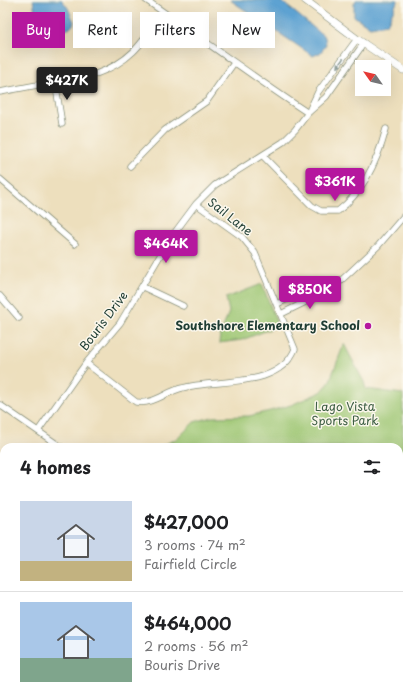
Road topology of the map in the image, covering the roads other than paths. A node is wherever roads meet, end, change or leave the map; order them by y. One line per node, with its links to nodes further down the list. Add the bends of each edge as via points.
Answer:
1 (146, 0): 3 (street)
2 (306, 0): 4 (street)
3 (163, 12)
4 (357, 39): 5 (street); 11 (street, Bouris Drive, one-way to 11)
5 (364, 43): 9 (street); 12 (street, Bouris Drive)
6 (140, 45): 10 (street, via 124,61 110,69)
7 (209, 45): 8 (street)
8 (234, 63): 14 (street); 18 (street, via 207,101 165,130)
9 (403, 70)
10 (55, 81): 13 (street); 15 (street)
11 (324, 84): 12 (street); 14 (street, Bouris Drive)
12 (331, 90): 14 (street, Bouris Drive)
13 (0, 92)
14 (308, 113): 17 (street, Bouris Drive, via 283,142)
15 (62, 124)
16 (386, 129): 17 (street, via 379,153 368,173 352,198 338,211 321,211 312,206)
17 (263, 156): 20 (street, Bouris Drive, via 215,185)
18 (130, 166)
19 (0, 179): 22 (street)
20 (196, 204): 23 (street, Bouris Drive, via 170,239); 28 (street, Sail Lane, via 242,237 255,252)
21 (403, 217): 24 (street, via 378,246)
22 (75, 244)
23 (143, 287): 29 (street); 32 (street, Bouris Drive, via 120,323)
24 (332, 289): 25 (street, via 308,289); 27 (street)
25 (299, 294): 27 (street); 28 (street)
26 (0, 296): 31 (street)
27 (303, 303): 30 (street)
28 (277, 304): 30 (street, Sail Lane)
29 (184, 306)
30 (281, 314): 32 (street, Sail Lane, via 295,349 292,357 284,365 258,379 187,387 147,404 136,402)
31 (19, 318)
32 (86, 363): 34 (street, Bouris Drive)
33 (0, 405): 34 (street)
34 (38, 431): 35 (street)
35 (54, 443)

